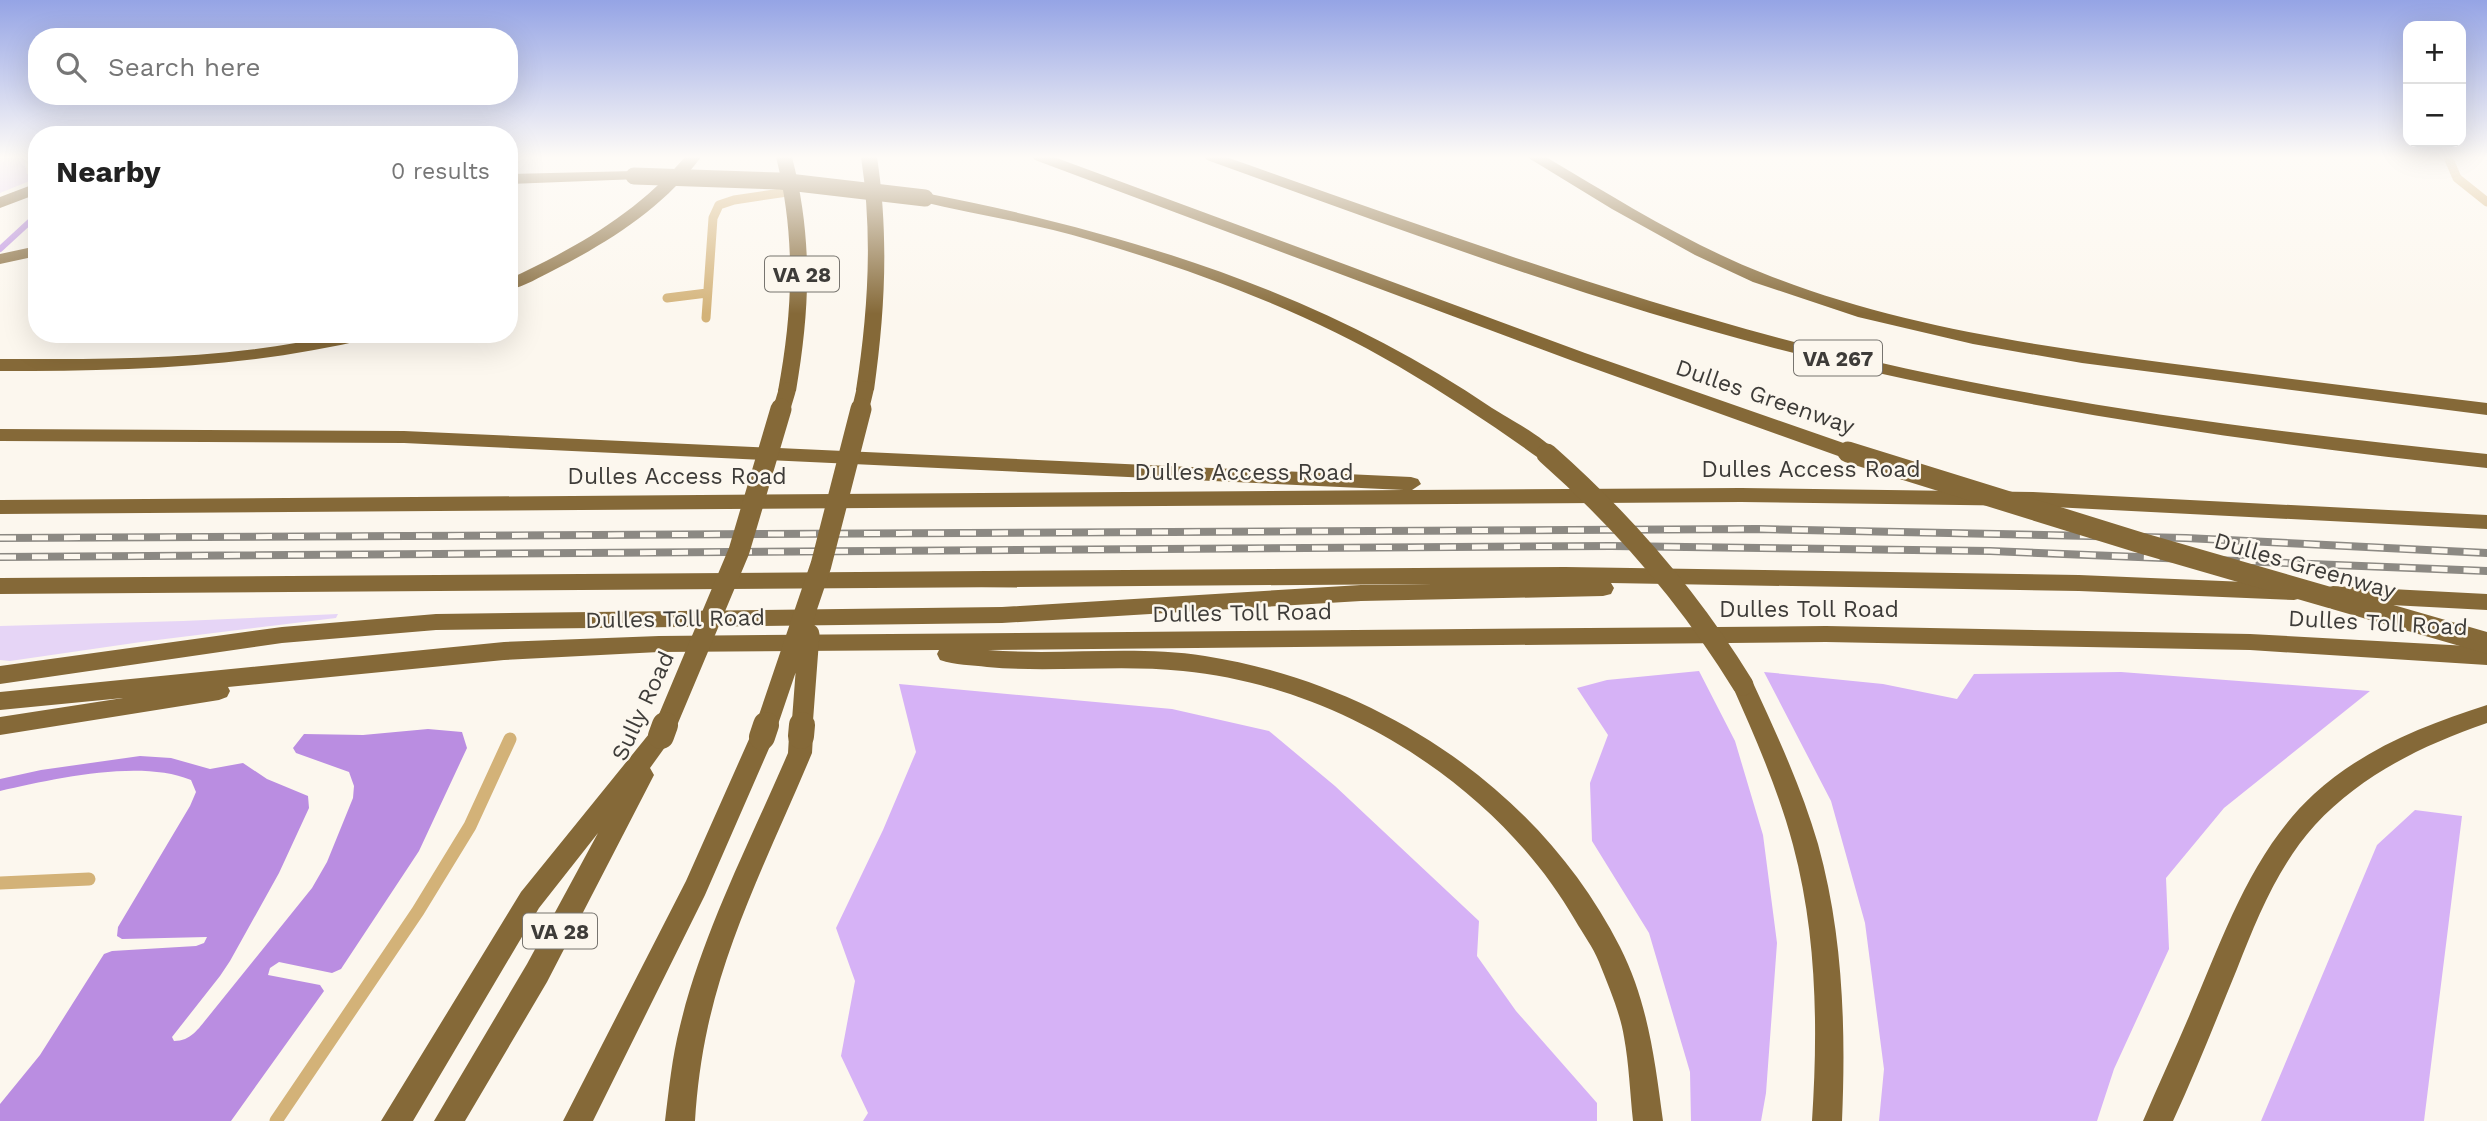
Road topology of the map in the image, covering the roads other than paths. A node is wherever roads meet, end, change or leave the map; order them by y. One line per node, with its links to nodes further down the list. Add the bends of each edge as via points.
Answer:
1 (638, 209): 11 (highway, via 580,250)
2 (717, 209): 12 (lane)
3 (797, 209): 35 (highway, Sully Road / VA 28, bridge, via 802,273 787,391 738,551)
4 (875, 209): 25 (highway, bridge, via 877,270 865,390 846,480)
5 (987, 209): 45 (highway, bridge, via 1083,231 1171,258 1331,323 1475,404 1547,454 1608,509 1704,622 1743,685 1795,809 1816,898 1828,996)
6 (1181, 209): 28 (highway, Dulles Greenway, bridge, via 1847,452)
7 (1362, 209): 19 (highway, VA 267, via 1652,307 1888,370 2181,426)
8 (1624, 209): 17 (highway, via 1719,260 1796,292 1900,324 2061,354)
9 (28, 253): 10 (highway)
10 (0, 259)
11 (518, 281)
12 (707, 293): 13 (lane); 14 (lane)
13 (667, 299)
14 (706, 318)
15 (325, 343): 16 (highway, via 200,362)
16 (0, 365)
17 (2487, 409)
18 (0, 435): 20 (highway, via 404,438)
19 (2487, 461)
20 (1636, 495): 21 (highway, Dulles Access Road); 22 (highway, Dulles Access Road, via 2034,499)
21 (0, 507)
22 (2487, 522)
23 (1776, 578): 24 (highway, via 1565,575); 26 (highway, via 2181,586); 31 (highway, via 1570,590 1348,593 1002,615 422,622 282,635)
24 (0, 586)
25 (812, 600): 42 (highway, bridge, via 762,737 690,900); 43 (highway, bridge, via 800,753 695,1015)
26 (2487, 603)
27 (841, 643): 29 (highway, Dulles Toll Road, via 1919,635 2250,642); 30 (highway, Dulles Toll Road, via 577,646); 44 (highway, via 1012,660 1208,665 1320,698 1423,749 1458,772 1516,822 1542,848 1584,905 1628,996 1645,1066)
28 (2487, 643)
29 (2487, 656)
30 (328, 668): 32 (highway, Dulles Toll Road); 34 (highway, via 166,702)
31 (0, 675)
32 (0, 701)
33 (2487, 714): 46 (highway, via 2427,735 2372,763 2303,822 2262,880)
34 (0, 726)
35 (661, 736): 40 (highway, via 530,900); 41 (highway, Sully Road / VA 28, via 537,972)
36 (510, 739): 39 (lane, via 470,826 425,901)
37 (89, 880): 38 (lane)
38 (0, 883)
39 (276, 1121)
40 (396, 1121)
41 (449, 1121)
42 (578, 1121)
43 (680, 1121)
44 (1648, 1121)
45 (1827, 1121)
46 (2158, 1121)

